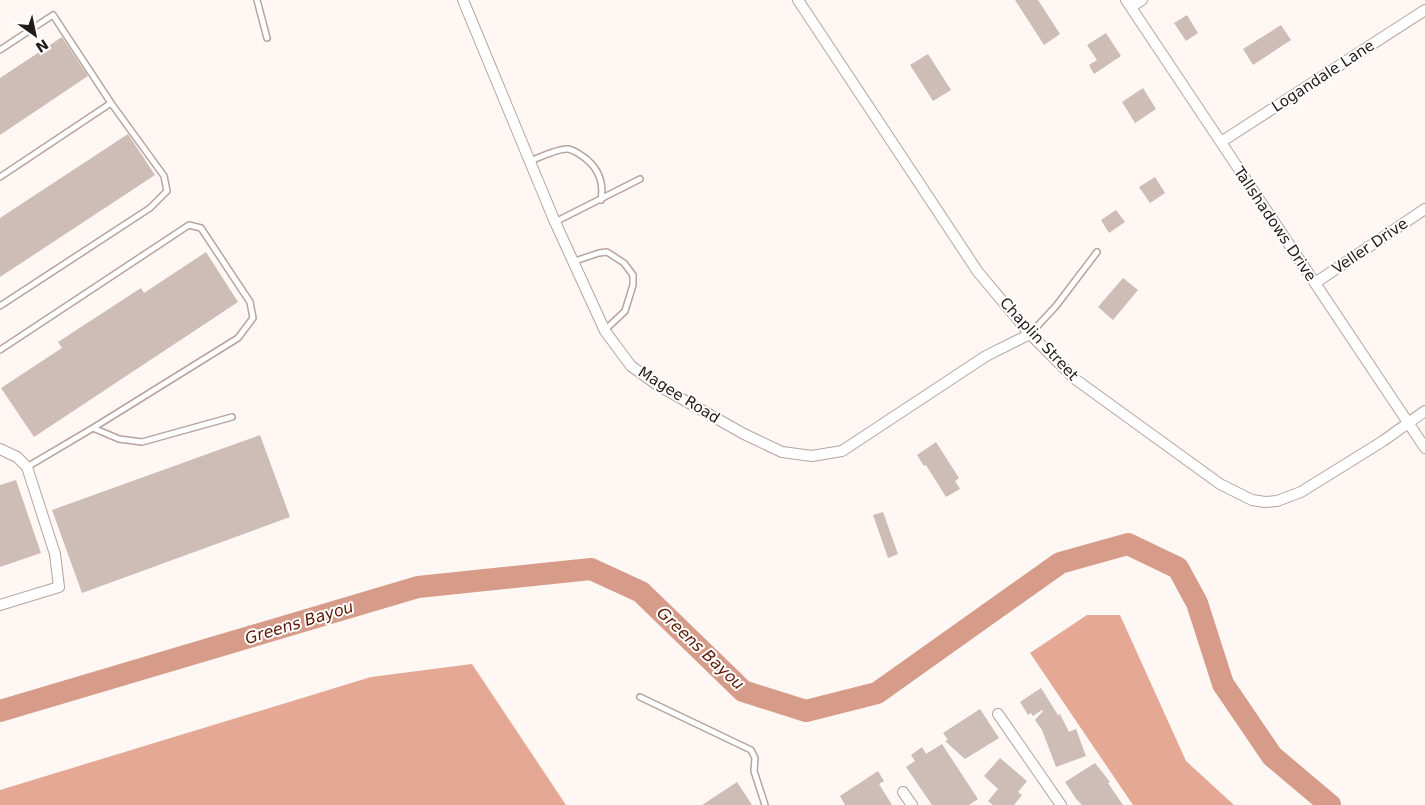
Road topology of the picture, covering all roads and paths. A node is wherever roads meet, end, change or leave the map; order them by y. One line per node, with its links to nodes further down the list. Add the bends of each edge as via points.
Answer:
1 (256, 0): 7 (lane)
2 (463, 0): 11 (street, Magee Road)
3 (798, 0): 22 (street, Chaplin Street, via 978,272)
4 (1142, 0): 5 (street)
5 (1128, 4): 10 (street, Tallshadows Drive)
6 (1425, 10): 10 (street, Logandale Lane)
7 (267, 38)
8 (0, 50): 9 (lane, via 53,15)
9 (111, 103): 12 (lane); 20 (lane, via 164,176 167,191 150,208)
10 (1220, 142): 19 (street, Tallshadows Drive)
11 (530, 161): 14 (lane, via 568,149 580,154 598,173 603,187); 16 (street, Magee Road)
12 (0, 177)
13 (640, 179): 14 (lane)
14 (601, 200): 16 (lane)
15 (1425, 209): 19 (street, Veller Drive)
16 (555, 222): 18 (street, Magee Road)
17 (1097, 252): 22 (lane)
18 (572, 262): 21 (street, Magee Road); 21 (lane, via 607,252 624,263 633,275 625,311)
19 (1315, 283): 26 (street, Tallshadows Drive)
20 (0, 306)
21 (605, 331): 22 (street, Magee Road, via 631,366 659,386 782,452 812,456 842,451 986,356)
22 (1030, 334): 26 (street, Chaplin Street, via 1075,379 1220,484 1252,500 1265,502 1301,492)
23 (0, 350): 27 (lane, via 172,235 189,225 201,228 250,302 253,318 238,338)
24 (1425, 411): 26 (street, Chaplin Street)
25 (232, 417): 27 (lane, via 142,442 119,439)
26 (1408, 422): 28 (street, Tallshadows Drive)
27 (93, 428): 30 (lane)
28 (1425, 448)
29 (0, 449): 30 (street, via 17,457)
30 (27, 467): 31 (street, via 56,554 59,587)
31 (0, 605)
32 (640, 697): 35 (lane, via 751,750 756,758 754,771)
33 (998, 714): 37 (street)
34 (903, 792): 36 (street)
35 (765, 805)
36 (912, 805)
37 (1061, 805)

